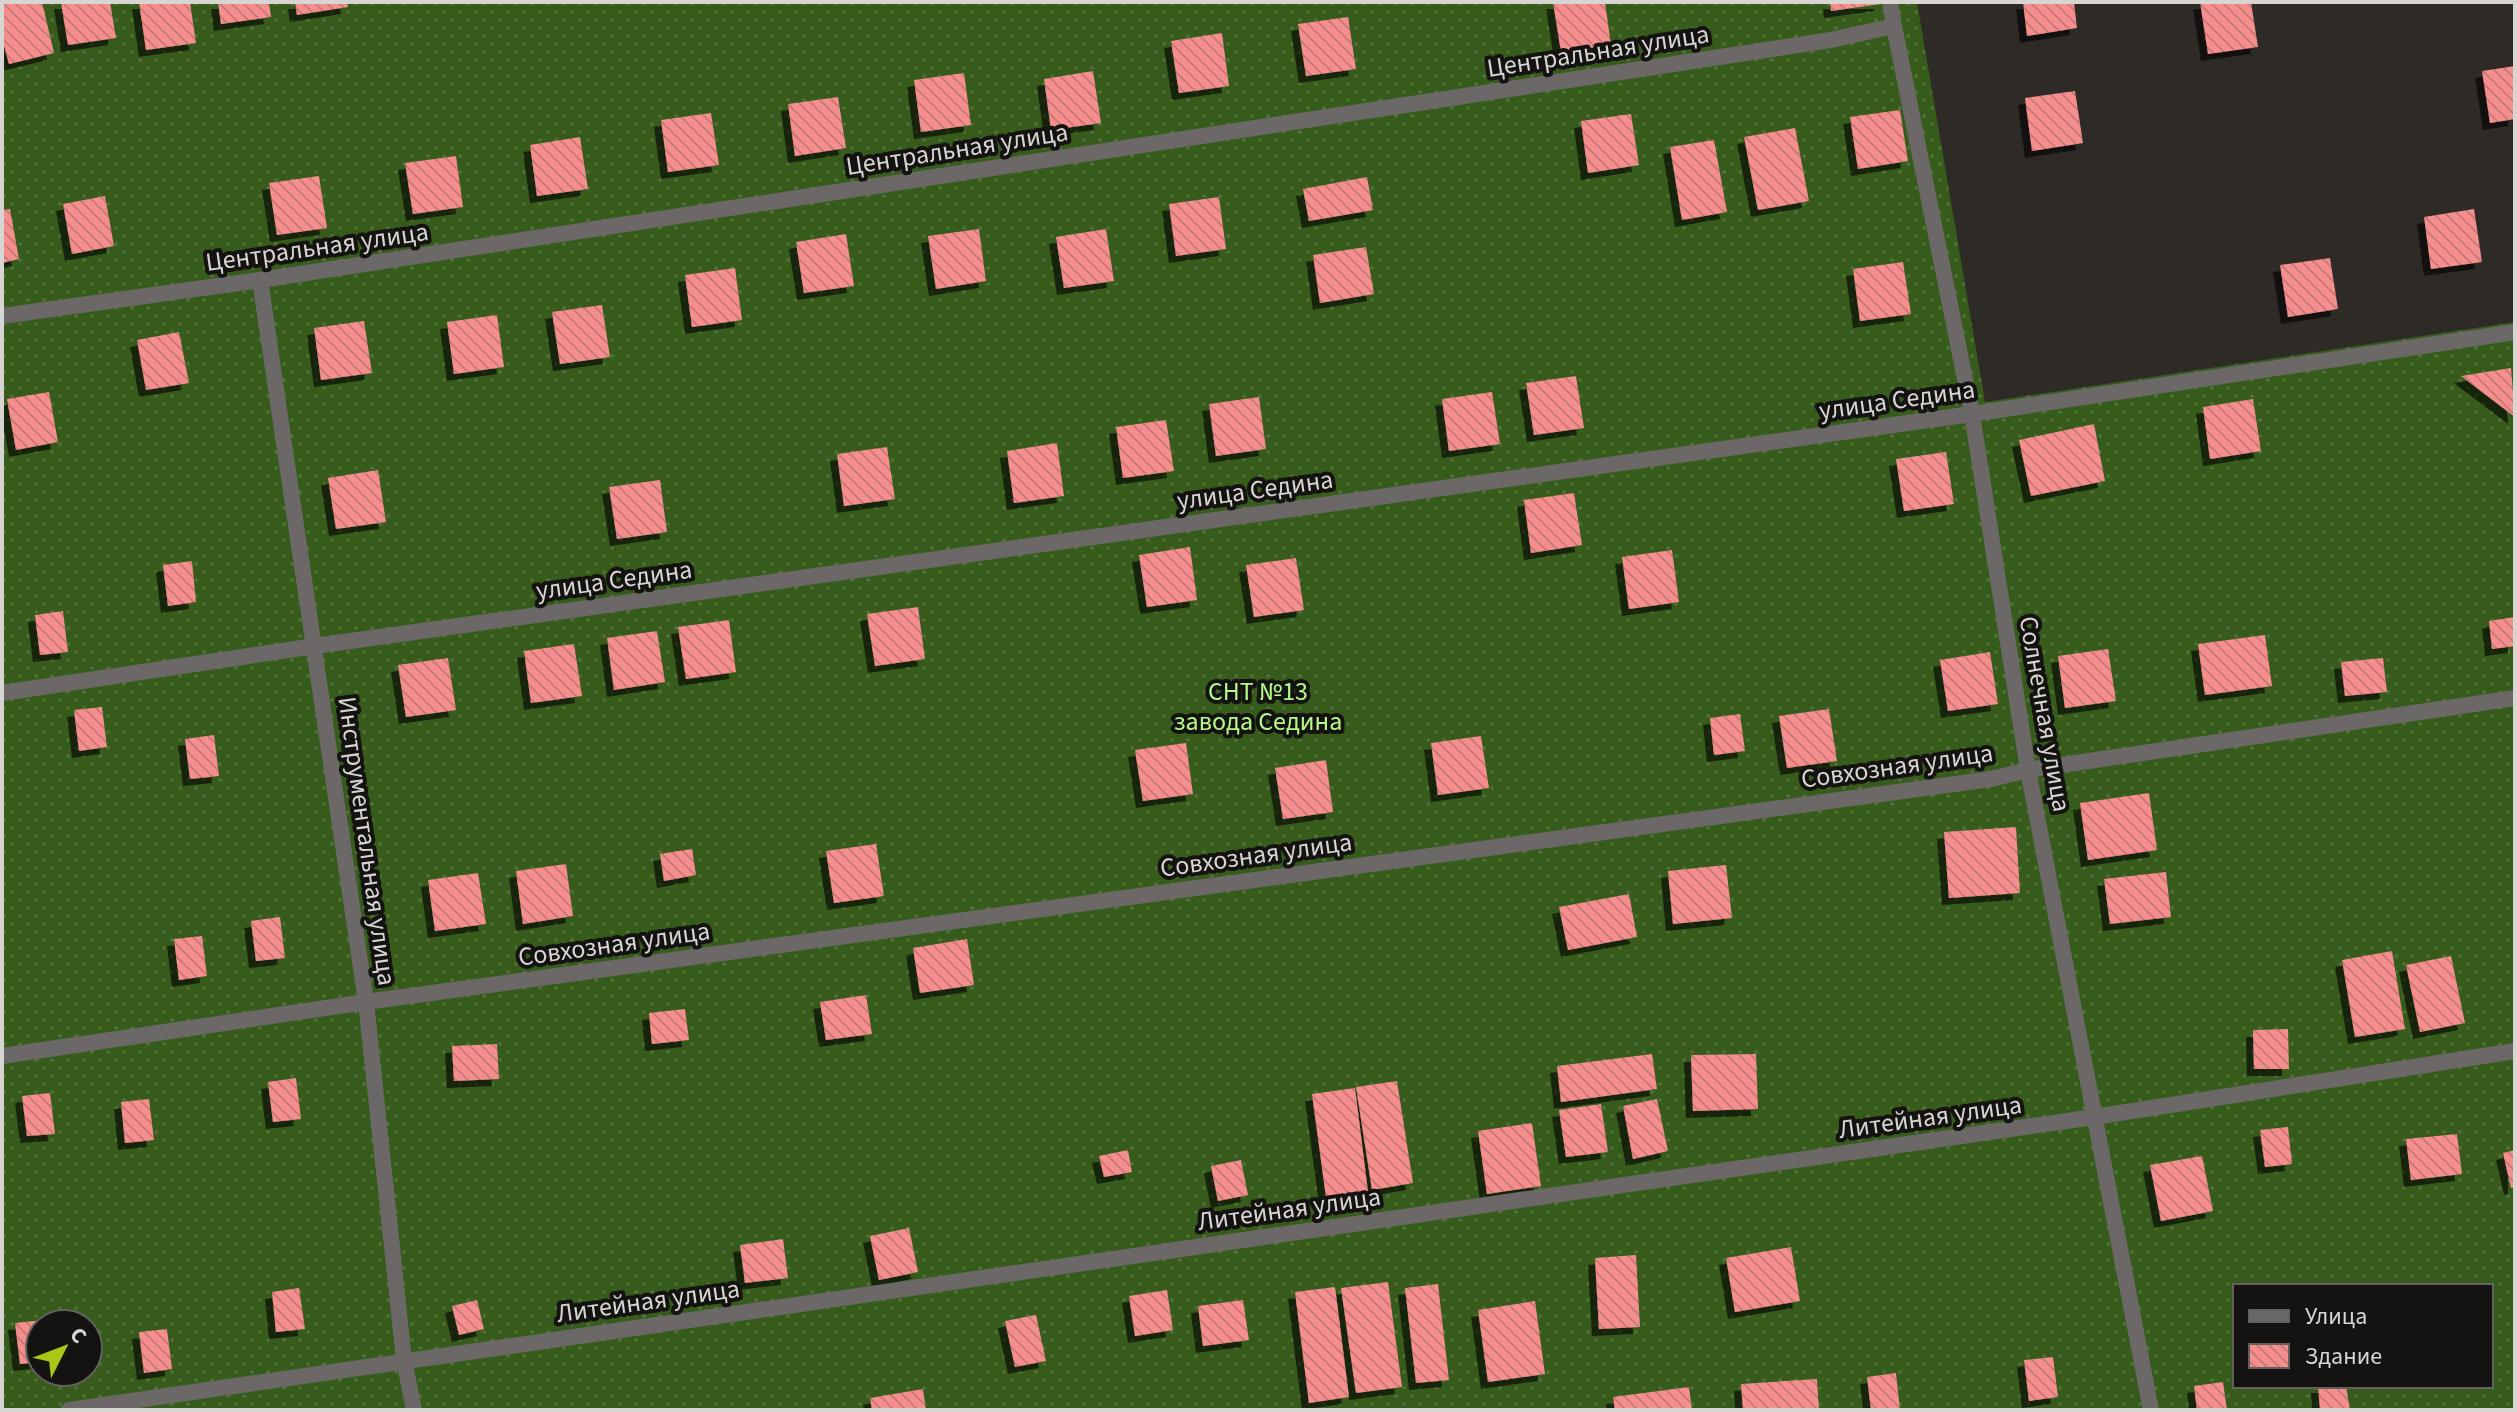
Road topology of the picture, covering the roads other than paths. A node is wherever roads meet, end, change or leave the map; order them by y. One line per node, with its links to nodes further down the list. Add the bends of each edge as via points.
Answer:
1 (1890, 2): 2 (street)
2 (1894, 26): 3 (street, Центральная улица, via 1831,40); 6 (street, Солнечная улица)
3 (260, 280): 4 (street, Центральная улица); 7 (street, Инструментальная улица)
4 (2, 316)
5 (2515, 332): 6 (street, улица Седина)
6 (1972, 414): 7 (street, улица Седина); 10 (street, Солнечная улица)
7 (315, 646): 8 (street, улица Седина); 11 (street, Инструментальная улица)
8 (2, 693)
9 (2515, 698): 10 (street, Совхозная улица)
10 (2028, 770): 11 (street, Совхозная улица); 14 (street, Солнечная улица)
11 (366, 1002): 13 (street, Совхозная улица); 15 (street, Инструментальная улица)
12 (2515, 1051): 14 (street, Литейная улица)
13 (2, 1056)
14 (2094, 1117): 15 (street, Литейная улица); 18 (street, Солнечная улица)
15 (404, 1360): 16 (street, Литейная улица); 17 (street, Инструментальная улица)
16 (69, 1410)
17 (414, 1410)
18 (2151, 1410)

